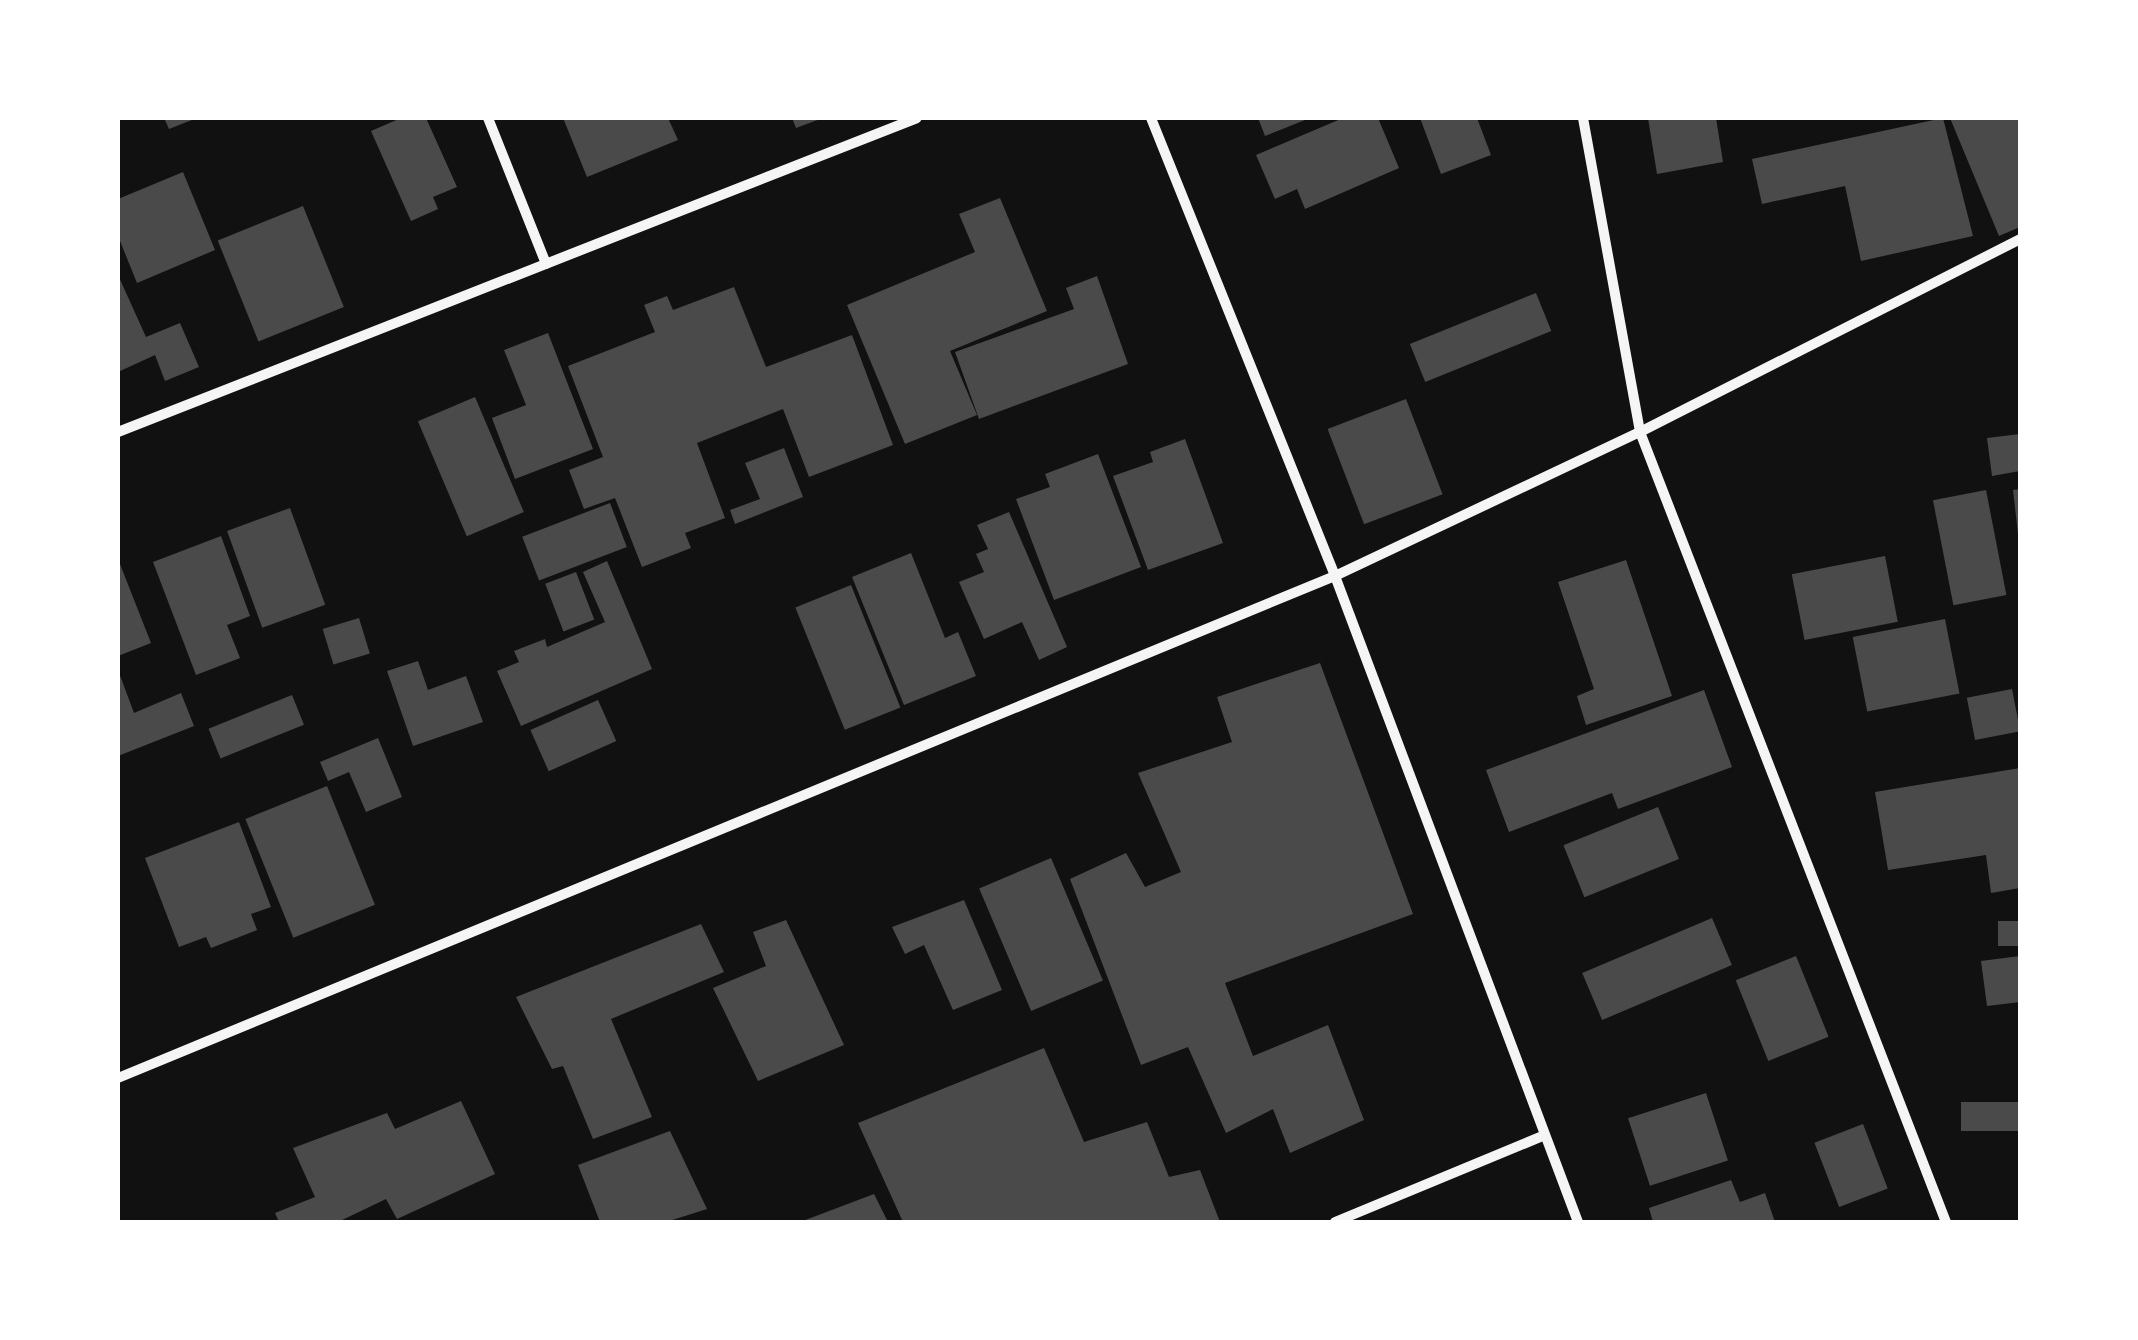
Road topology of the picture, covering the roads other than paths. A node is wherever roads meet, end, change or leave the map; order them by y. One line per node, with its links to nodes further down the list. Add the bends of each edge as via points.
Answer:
1 (488, 118): 6 (street)
2 (917, 118): 6 (street)
3 (1151, 118): 9 (street)
4 (1583, 118): 8 (street)
5 (2020, 239): 8 (street)
6 (546, 264): 7 (street)
7 (118, 432)
8 (1640, 432): 9 (street); 14 (street)
9 (1335, 576): 10 (street); 11 (street)
10 (118, 1078)
11 (1544, 1136): 12 (street); 13 (street)
12 (1335, 1222)
13 (1578, 1222)
14 (1946, 1222)

